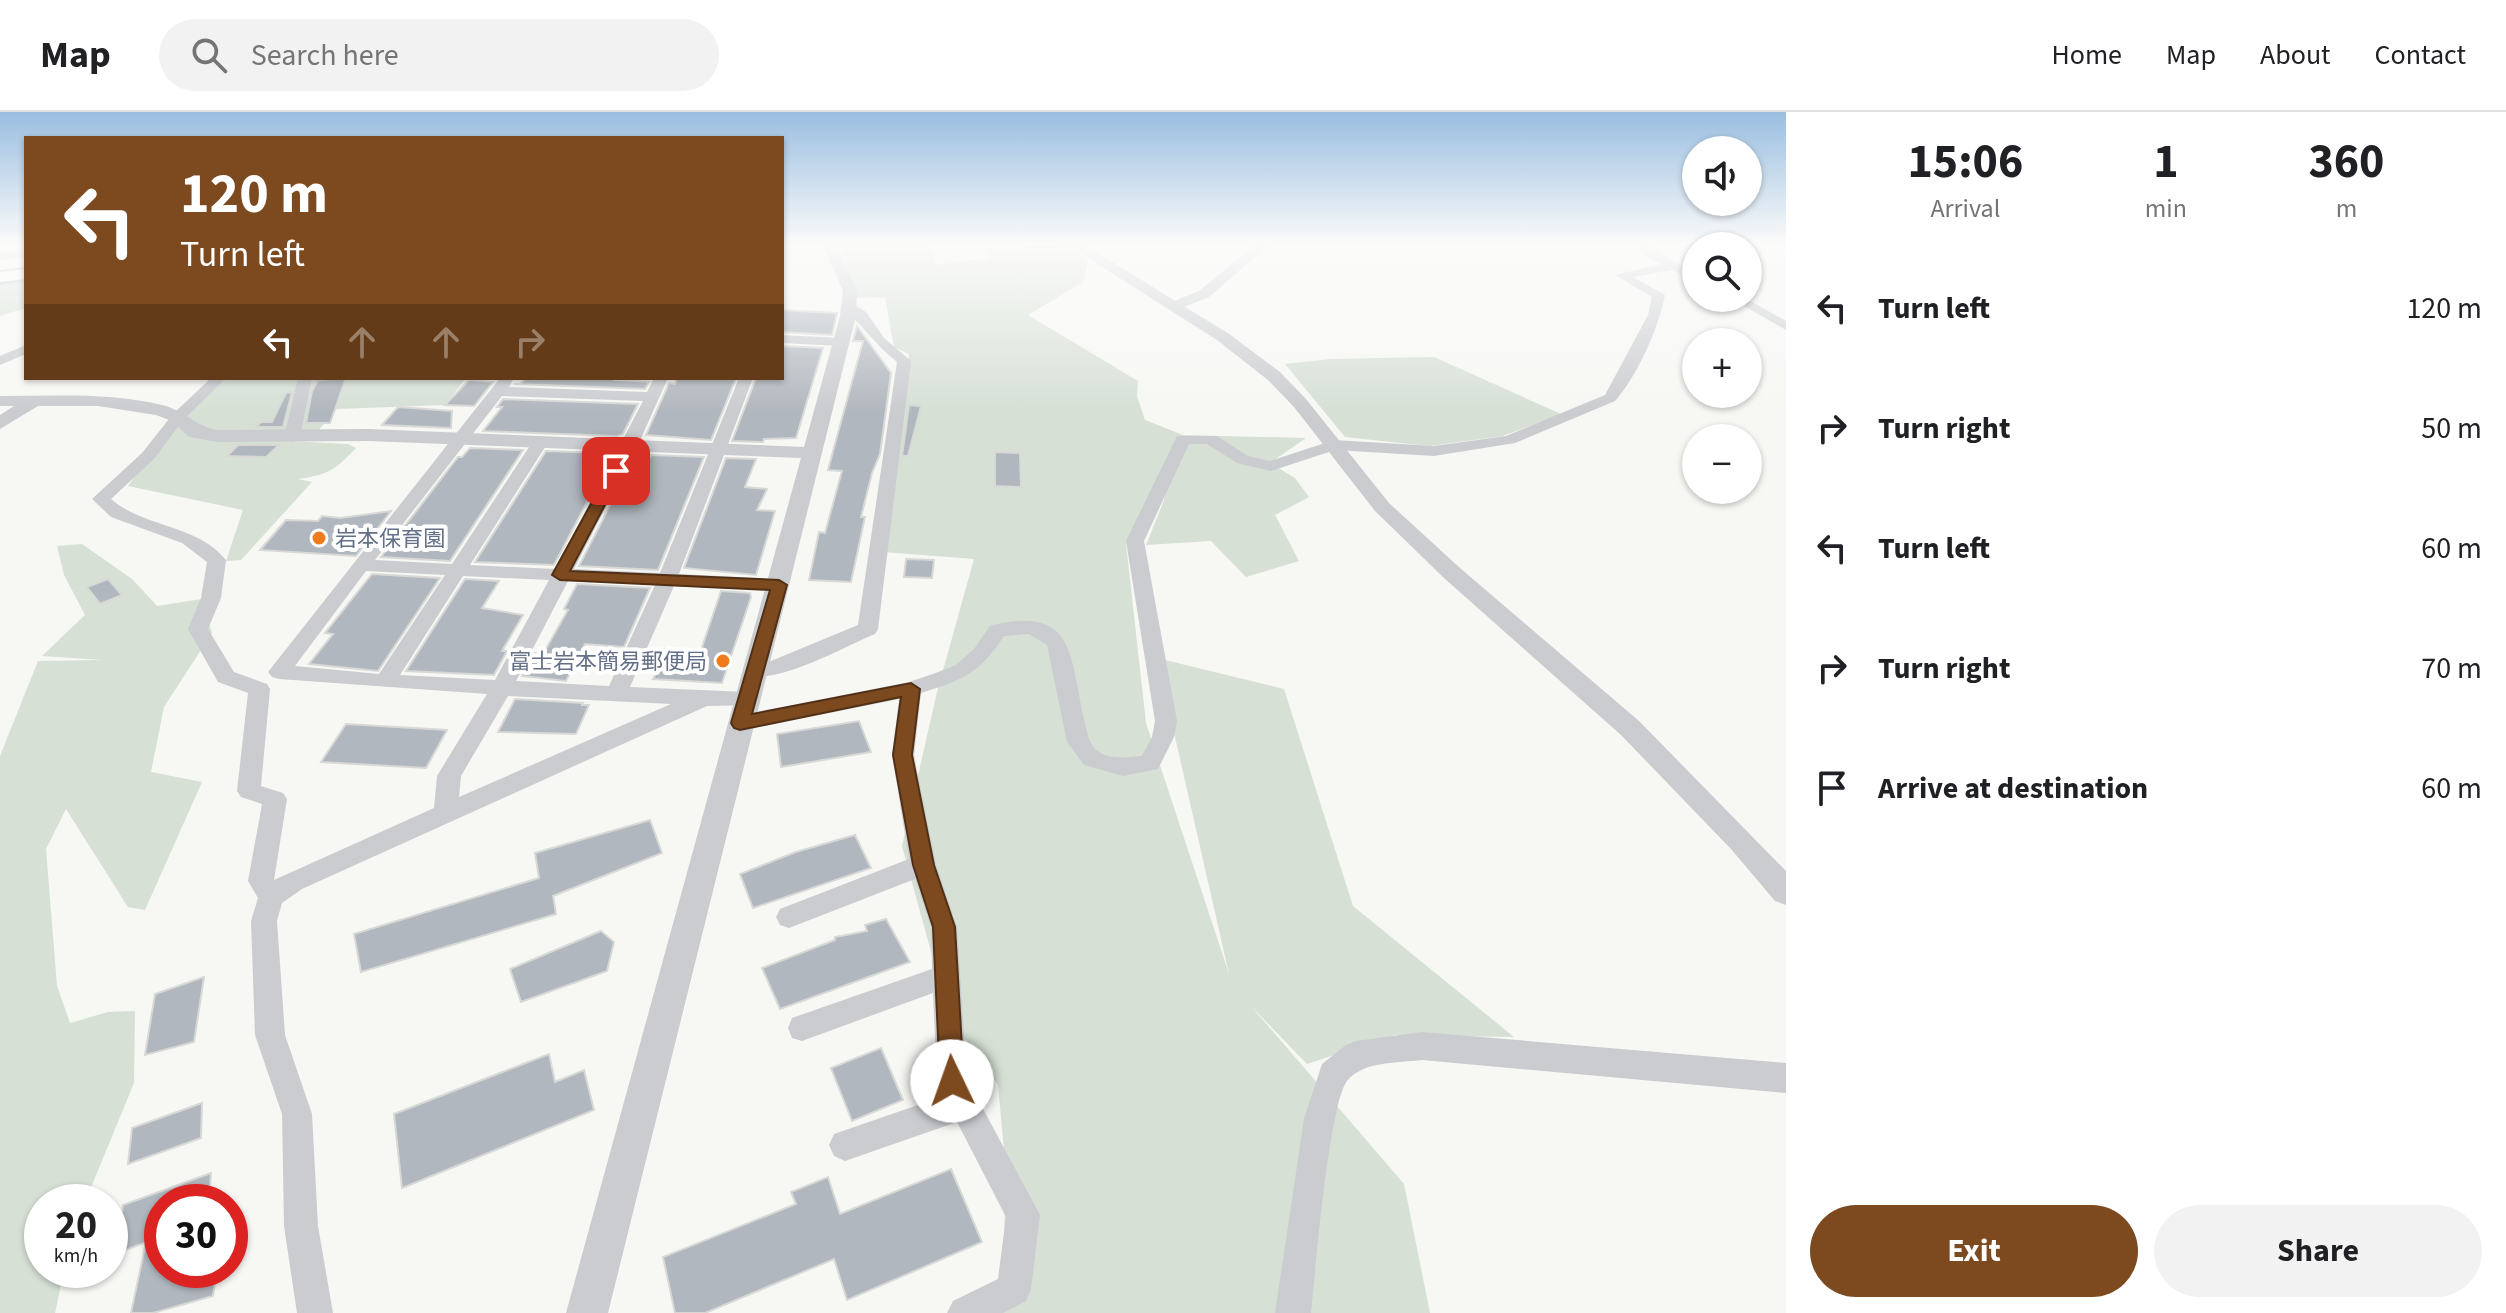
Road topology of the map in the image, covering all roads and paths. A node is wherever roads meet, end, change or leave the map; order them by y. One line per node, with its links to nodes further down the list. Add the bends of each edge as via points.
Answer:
1 (850, 300): 5 (street)
2 (1164, 300): 6 (street)
3 (1189, 300): 6 (street)
4 (1658, 300): 27 (street, via 1610,398 1524,435 1487,444 1434,451)
5 (850, 306): 10 (street); 35 (street, via 904,361 868,629 774,668)
6 (1174, 306): 27 (street, via 1274,376)
7 (1761, 312): 8 (street)
8 (1786, 326)
9 (784, 339): 10 (street)
10 (840, 342): 29 (street)
11 (24, 350): 12 (street)
12 (0, 361)
13 (217, 380): 21 (street)
14 (305, 380): 23 (street)
15 (660, 380): 18 (street)
16 (745, 380): 28 (street)
17 (502, 384): 18 (street); 24 (street)
18 (652, 397): 26 (street)
19 (0, 401): 20 (street)
20 (33, 402): 21 (street, via 98,401); 22 (street)
21 (178, 417): 23 (street, via 196,433); 45 (street, via 148,456 101,499 117,513 188,539 217,560 211,598 198,629 226,677 259,689 249,791 275,799 261,881)
22 (0, 423)
23 (292, 437): 24 (street)
24 (461, 437): 25 (street); 30 (street)
25 (541, 441): 26 (street); 31 (street)
26 (630, 445): 28 (street); 32 (street)
27 (1334, 445): 38 (street, via 1271,466 1243,460 1211,439 1183,439 1135,541 1166,721 1150,763 1123,767 1092,759 1078,742 1057,642 1045,631 1022,624 997,631 963,670); 44 (street, via 1382,507 1630,728)
28 (718, 450): 29 (street); 33 (street)
29 (811, 453): 34 (street)
30 (361, 565): 31 (street); 36 (street, via 279,672)
31 (459, 570): 32 (street); 36 (street)
32 (560, 575): 33 (street); 37 (street)
33 (667, 580): 34 (street); 39 (street)
34 (779, 585): 35 (street)
35 (756, 670): 41 (street)
36 (385, 682): 37 (street)
37 (502, 687): 39 (street); 42 (street, via 449,776)
38 (911, 689): 41 (street); 43 (street, via 903,755)
39 (617, 692): 40 (street)
40 (706, 697): 41 (street); 42 (street)
41 (744, 712): 53 (street)
42 (446, 811): 45 (street, via 293,881)
43 (923, 865): 46 (street); 47 (street, via 944,927)
44 (1786, 892)
45 (271, 897): 52 (street, via 264,921 270,1035 297,1114 301,1226)
46 (789, 917)
47 (947, 976): 48 (street); 50 (street, via 952,1081)
48 (802, 1028)
49 (1786, 1078): 55 (street, via 1422,1046 1356,1055 1333,1074 1319,1119)
50 (965, 1104): 51 (street); 54 (street, via 1023,1215 1014,1289)
51 (845, 1145)
52 (315, 1313)
53 (587, 1313)
54 (965, 1313)
55 (1293, 1313)

